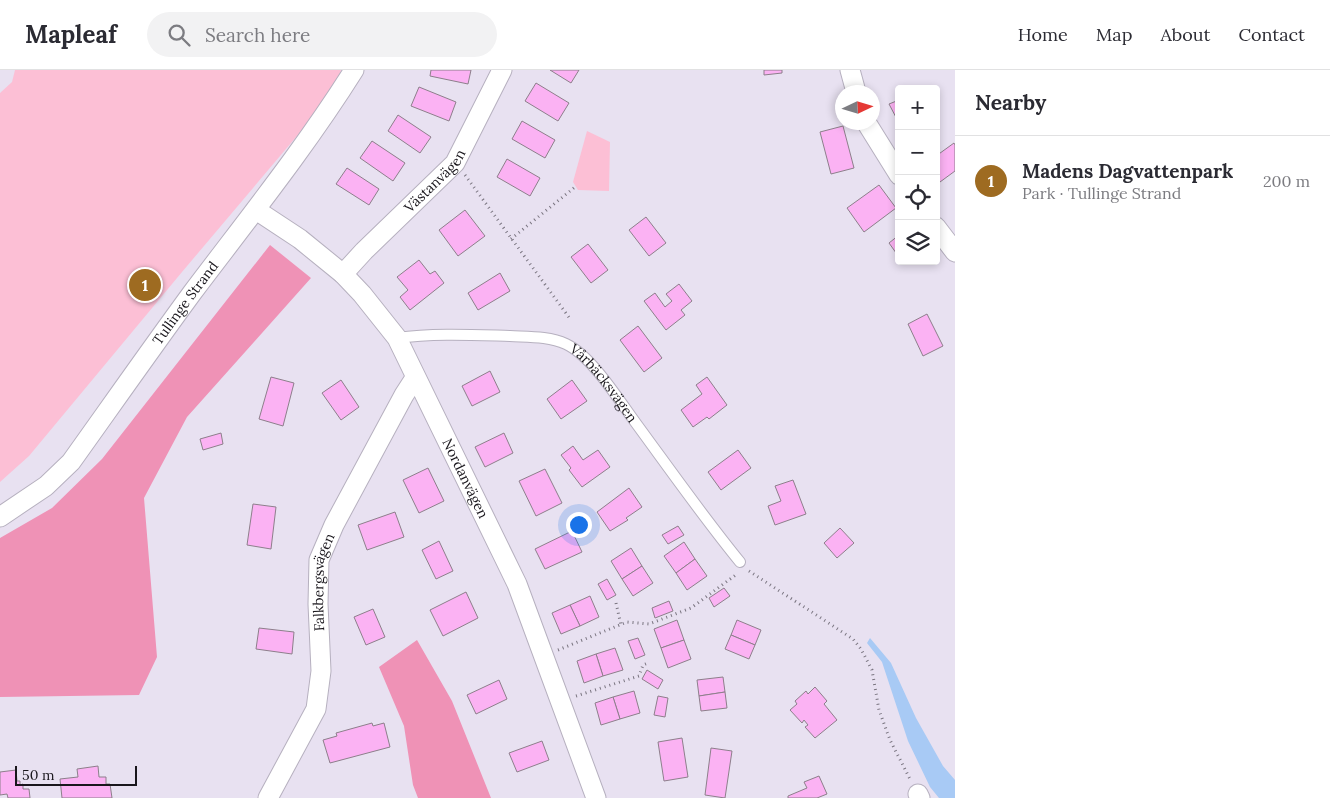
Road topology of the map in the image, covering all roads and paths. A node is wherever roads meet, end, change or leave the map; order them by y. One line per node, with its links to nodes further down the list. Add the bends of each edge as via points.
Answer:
1 (354, 70): 9 (street, Tullinge Strand)
2 (502, 70): 6 (street, Västanvägen)
3 (850, 70): 4 (street)
4 (854, 85)
5 (871, 130): 7 (street)
6 (455, 163): 11 (path); 13 (street, Västanvägen)
7 (895, 169)
8 (576, 186): 11 (path)
9 (256, 210): 13 (street, Nordanvägen, via 300,239); 17 (street, Tullinge Strand, via 71,462 46,486)
10 (940, 231): 12 (street)
11 (511, 239): 14 (path)
12 (955, 252)
13 (343, 274): 15 (street, Nordanvägen)
14 (571, 320)
15 (397, 338): 16 (street, Nordanvägen); 18 (lane, Vårbäcksvägen, via 417,335 538,337 564,342 575,348 609,387 715,532)
16 (415, 378): 21 (street, Nordanvägen, via 517,584); 25 (street, Falkbergsvägen, via 334,525 319,560 321,671 316,709)
17 (0, 517)
18 (743, 565): 20 (path, via 691,608 649,624 627,622); 24 (path, via 853,639 861,649 872,670 879,710 890,740)
19 (616, 603): 20 (path)
20 (621, 625): 21 (path)
21 (544, 656): 23 (street, Nordanvägen)
22 (648, 663): 23 (path, via 643,665 639,676)
23 (561, 701): 26 (street, Nordanvägen)
24 (919, 796)
25 (268, 798)
26 (596, 798)

